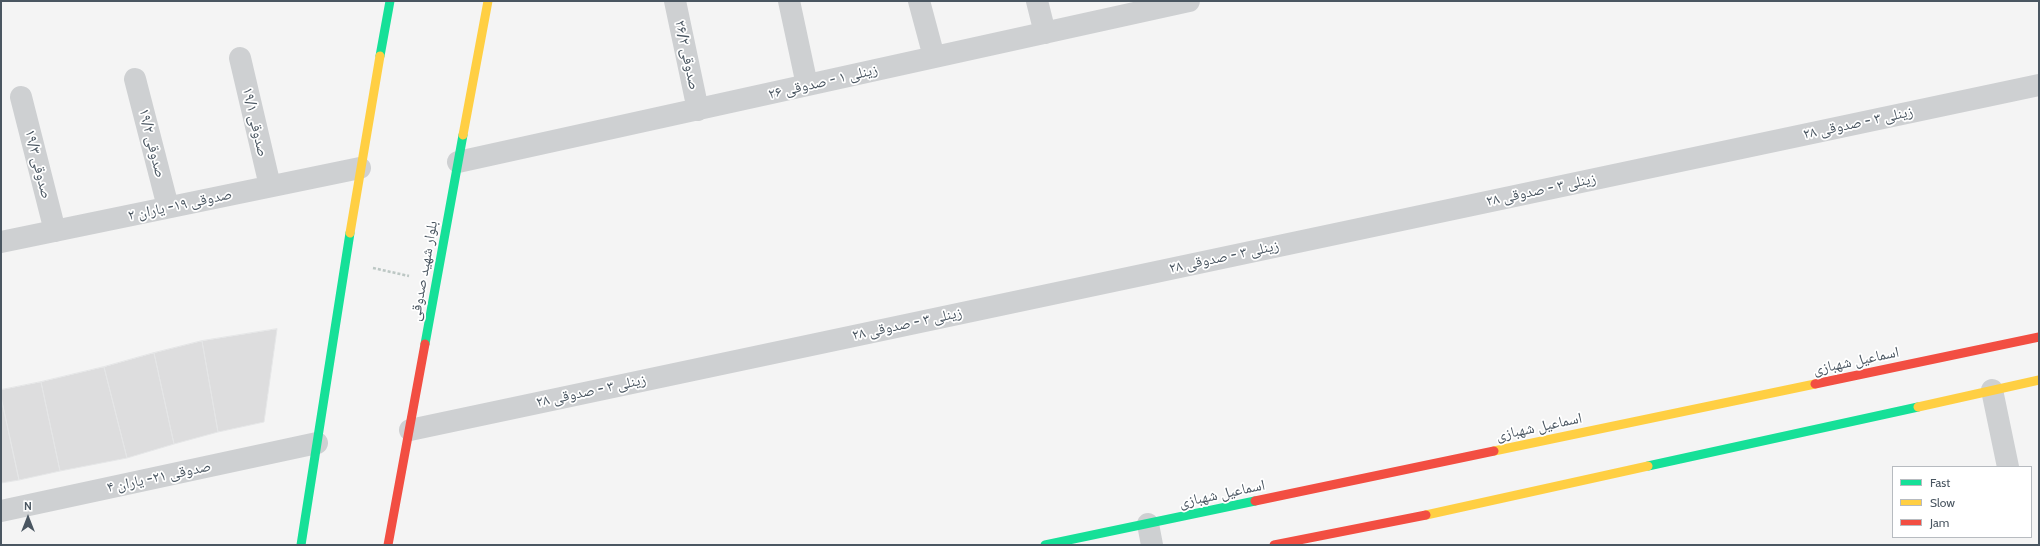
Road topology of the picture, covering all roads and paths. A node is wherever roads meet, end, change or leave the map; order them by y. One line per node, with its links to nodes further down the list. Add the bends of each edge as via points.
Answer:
1 (390, 1): 18 (street)
2 (488, 1): 17 (street, بلوار شهید صدوقی)
3 (675, 1): 16 (street, صدوقی ۲۶/۲)
4 (789, 1): 14 (street)
5 (919, 1): 10 (street)
6 (1037, 1): 9 (street)
7 (1189, 1): 8 (street, زینلی ۱ - صدوقی ۲۶)
8 (1162, 4): 9 (street, زینلی ۱ - صدوقی ۲۶)
9 (1045, 33): 10 (street, زینلی ۱ - صدوقی ۲۶)
10 (934, 57): 14 (street, زینلی ۱ - صدوقی ۲۶)
11 (240, 58): 19 (street, صدوقی ۱۹/۱)
12 (135, 79): 20 (street, صدوقی ۱۹/۲)
13 (2039, 84): 28 (street, زینلی ۳ - صدوقی ۲۸)
14 (807, 85): 16 (street, زینلی ۱ - صدوقی ۲۶)
15 (21, 97): 21 (street, صدوقی ۱۹/۳)
16 (698, 110): 17 (street, زینلی ۱ - صدوقی ۲۶)
17 (458, 162): 24 (street, بلوار شهید صدوقی)
18 (360, 168): 19 (street, صدوقی ۱۹- یاران ۲); 23 (street)
19 (270, 186): 20 (street, صدوقی ۱۹- یاران ۲)
20 (168, 207): 21 (street, صدوقی ۱۹- یاران ۲)
21 (55, 231): 22 (street, صدوقی ۱۹- یاران ۲)
22 (1, 242)
23 (345, 263): 24 (path); 29 (street)
24 (437, 281): 28 (street, بلوار شهید صدوقی)
25 (2039, 337): 32 (street, اسماعیل شهبازی)
26 (2039, 380): 27 (street)
27 (1992, 390): 30 (street); 37 (street, via 1424,515)
28 (410, 430): 34 (street, بلوار شهید صدوقی)
29 (317, 443): 31 (street, صدوقی ۲۱- یاران ۴); 33 (street)
30 (2008, 466)
31 (1, 511)
32 (1148, 524): 35 (street, اسماعیل شهبازی); 36 (street)
33 (301, 545)
34 (388, 545)
35 (1045, 545)
36 (1152, 545)
37 (1274, 545)

